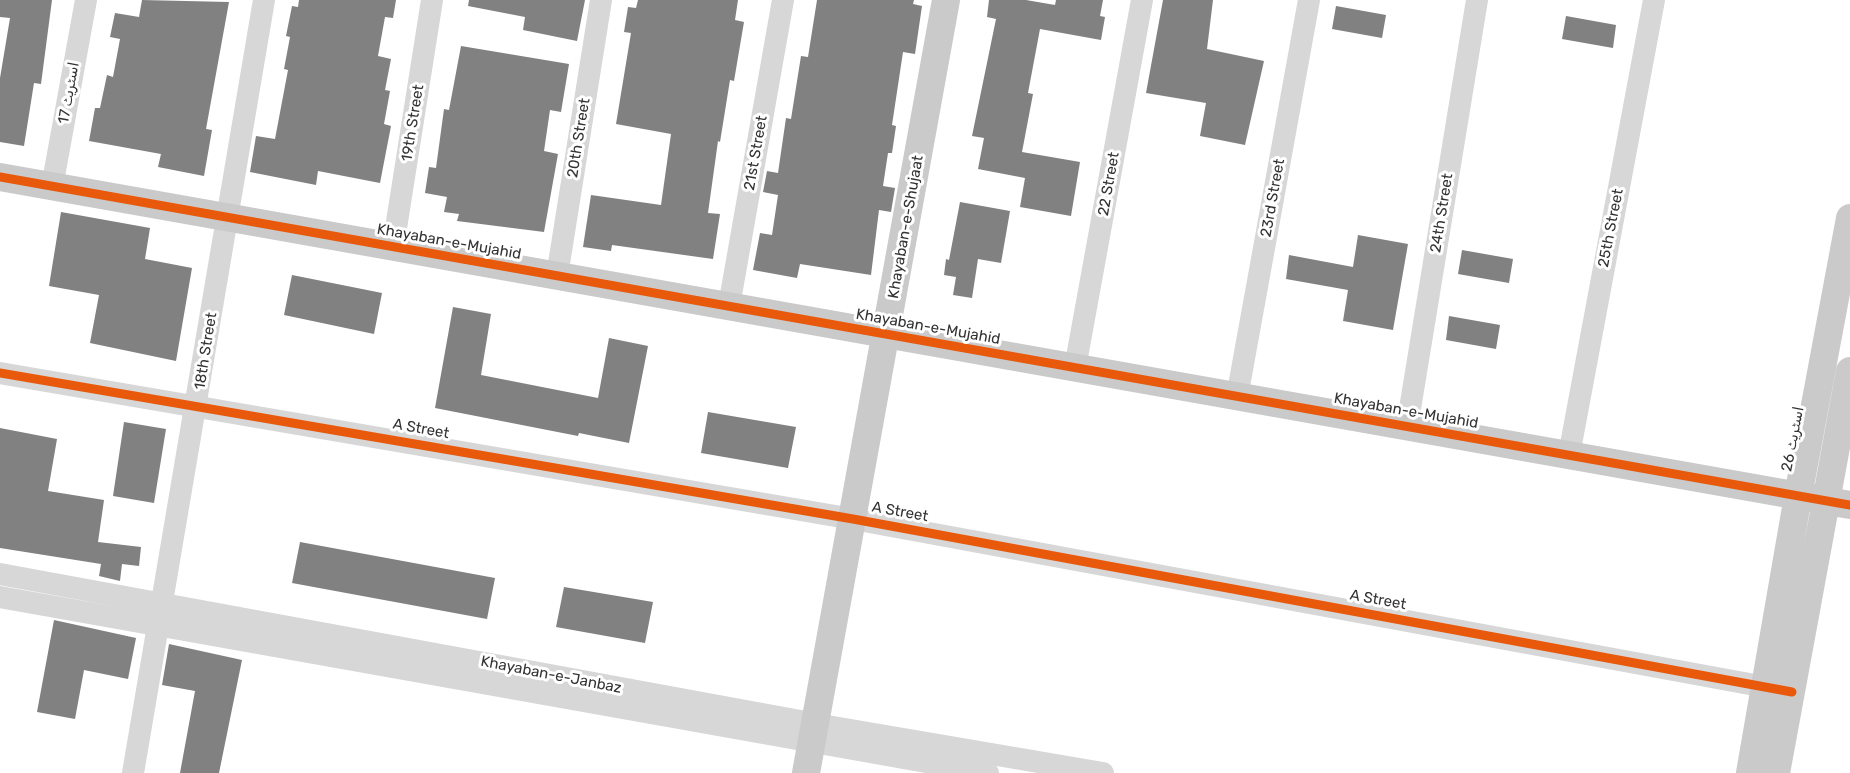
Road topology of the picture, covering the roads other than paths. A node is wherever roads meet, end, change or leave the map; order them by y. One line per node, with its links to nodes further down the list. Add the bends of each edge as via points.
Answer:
1 (87, 0): 13 (street, اسٹریٹ 17)
2 (264, 0): 14 (street, 18th Street)
3 (432, 0): 16 (street, 19th Street)
4 (601, 0): 17 (street, 20th Street)
5 (783, 0): 18 (street, 21st Street)
6 (946, 0): 19 (main road, Khayaban-e-Shujaat)
7 (962, 0): 19 (main road, Khayaban-e-Shujaat)
8 (1142, 0): 20 (street, 22 Street)
9 (1310, 0): 23 (street, 23rd Street)
10 (1477, 0): 25 (street, 24th Street)
11 (1654, 0): 26 (street, 25th Street)
12 (0, 177): 13 (main road, Khayaban-e-Mujahid)
13 (52, 187): 14 (main road, Khayaban-e-Mujahid)
14 (228, 218): 16 (main road, Khayaban-e-Mujahid); 24 (street, 18th Street)
15 (1850, 218): 27 (main road, اسٹریٹ 26)
16 (393, 247): 17 (main road, Khayaban-e-Mujahid)
17 (557, 276): 18 (main road, Khayaban-e-Mujahid)
18 (729, 306): 19 (main road, Khayaban-e-Mujahid)
19 (896, 336): 20 (main road, Khayaban-e-Mujahid); 29 (main road, Khayaban-e-Shujaat)
20 (1075, 368): 23 (main road, Khayaban-e-Mujahid)
21 (1850, 371): 28 (main road, اسٹریٹ 26)
22 (0, 373): 24 (street, A Street)
23 (1237, 397): 25 (main road, Khayaban-e-Mujahid)
24 (197, 406): 29 (street, A Street); 32 (street, 18th Street)
25 (1407, 427): 26 (main road, Khayaban-e-Mujahid)
26 (1569, 455): 27 (main road, Khayaban-e-Mujahid)
27 (1797, 496): 28 (main road, Khayaban-e-Mujahid); 34 (main road, اسٹریٹ 26)
28 (1839, 503): 34 (main road, اسٹریٹ 26)
29 (862, 521): 34 (street, A Street); 35 (main road, Khayaban-e-Shujaat)
30 (0, 574): 32 (street, Khayaban-e-Janbaz)
31 (0, 597): 33 (street, Khayaban-e-Janbaz)
32 (163, 602): 33 (street, 18th Street); 35 (street, Khayaban-e-Janbaz)
33 (159, 625): 35 (street, Khayaban-e-Janbaz); 36 (street, 18th Street)
34 (1779, 690): 40 (main road, اسٹریٹ 26); 41 (main road, اسٹریٹ 26)
35 (823, 742): 37 (main road, Khayaban-e-Shujaat); 38 (street, Khayaban-e-Janbaz); 39 (street, Khayaban-e-Janbaz)
36 (133, 773)
37 (806, 773)
38 (988, 773)
39 (1103, 773)
40 (1750, 773)
41 (1776, 773)

